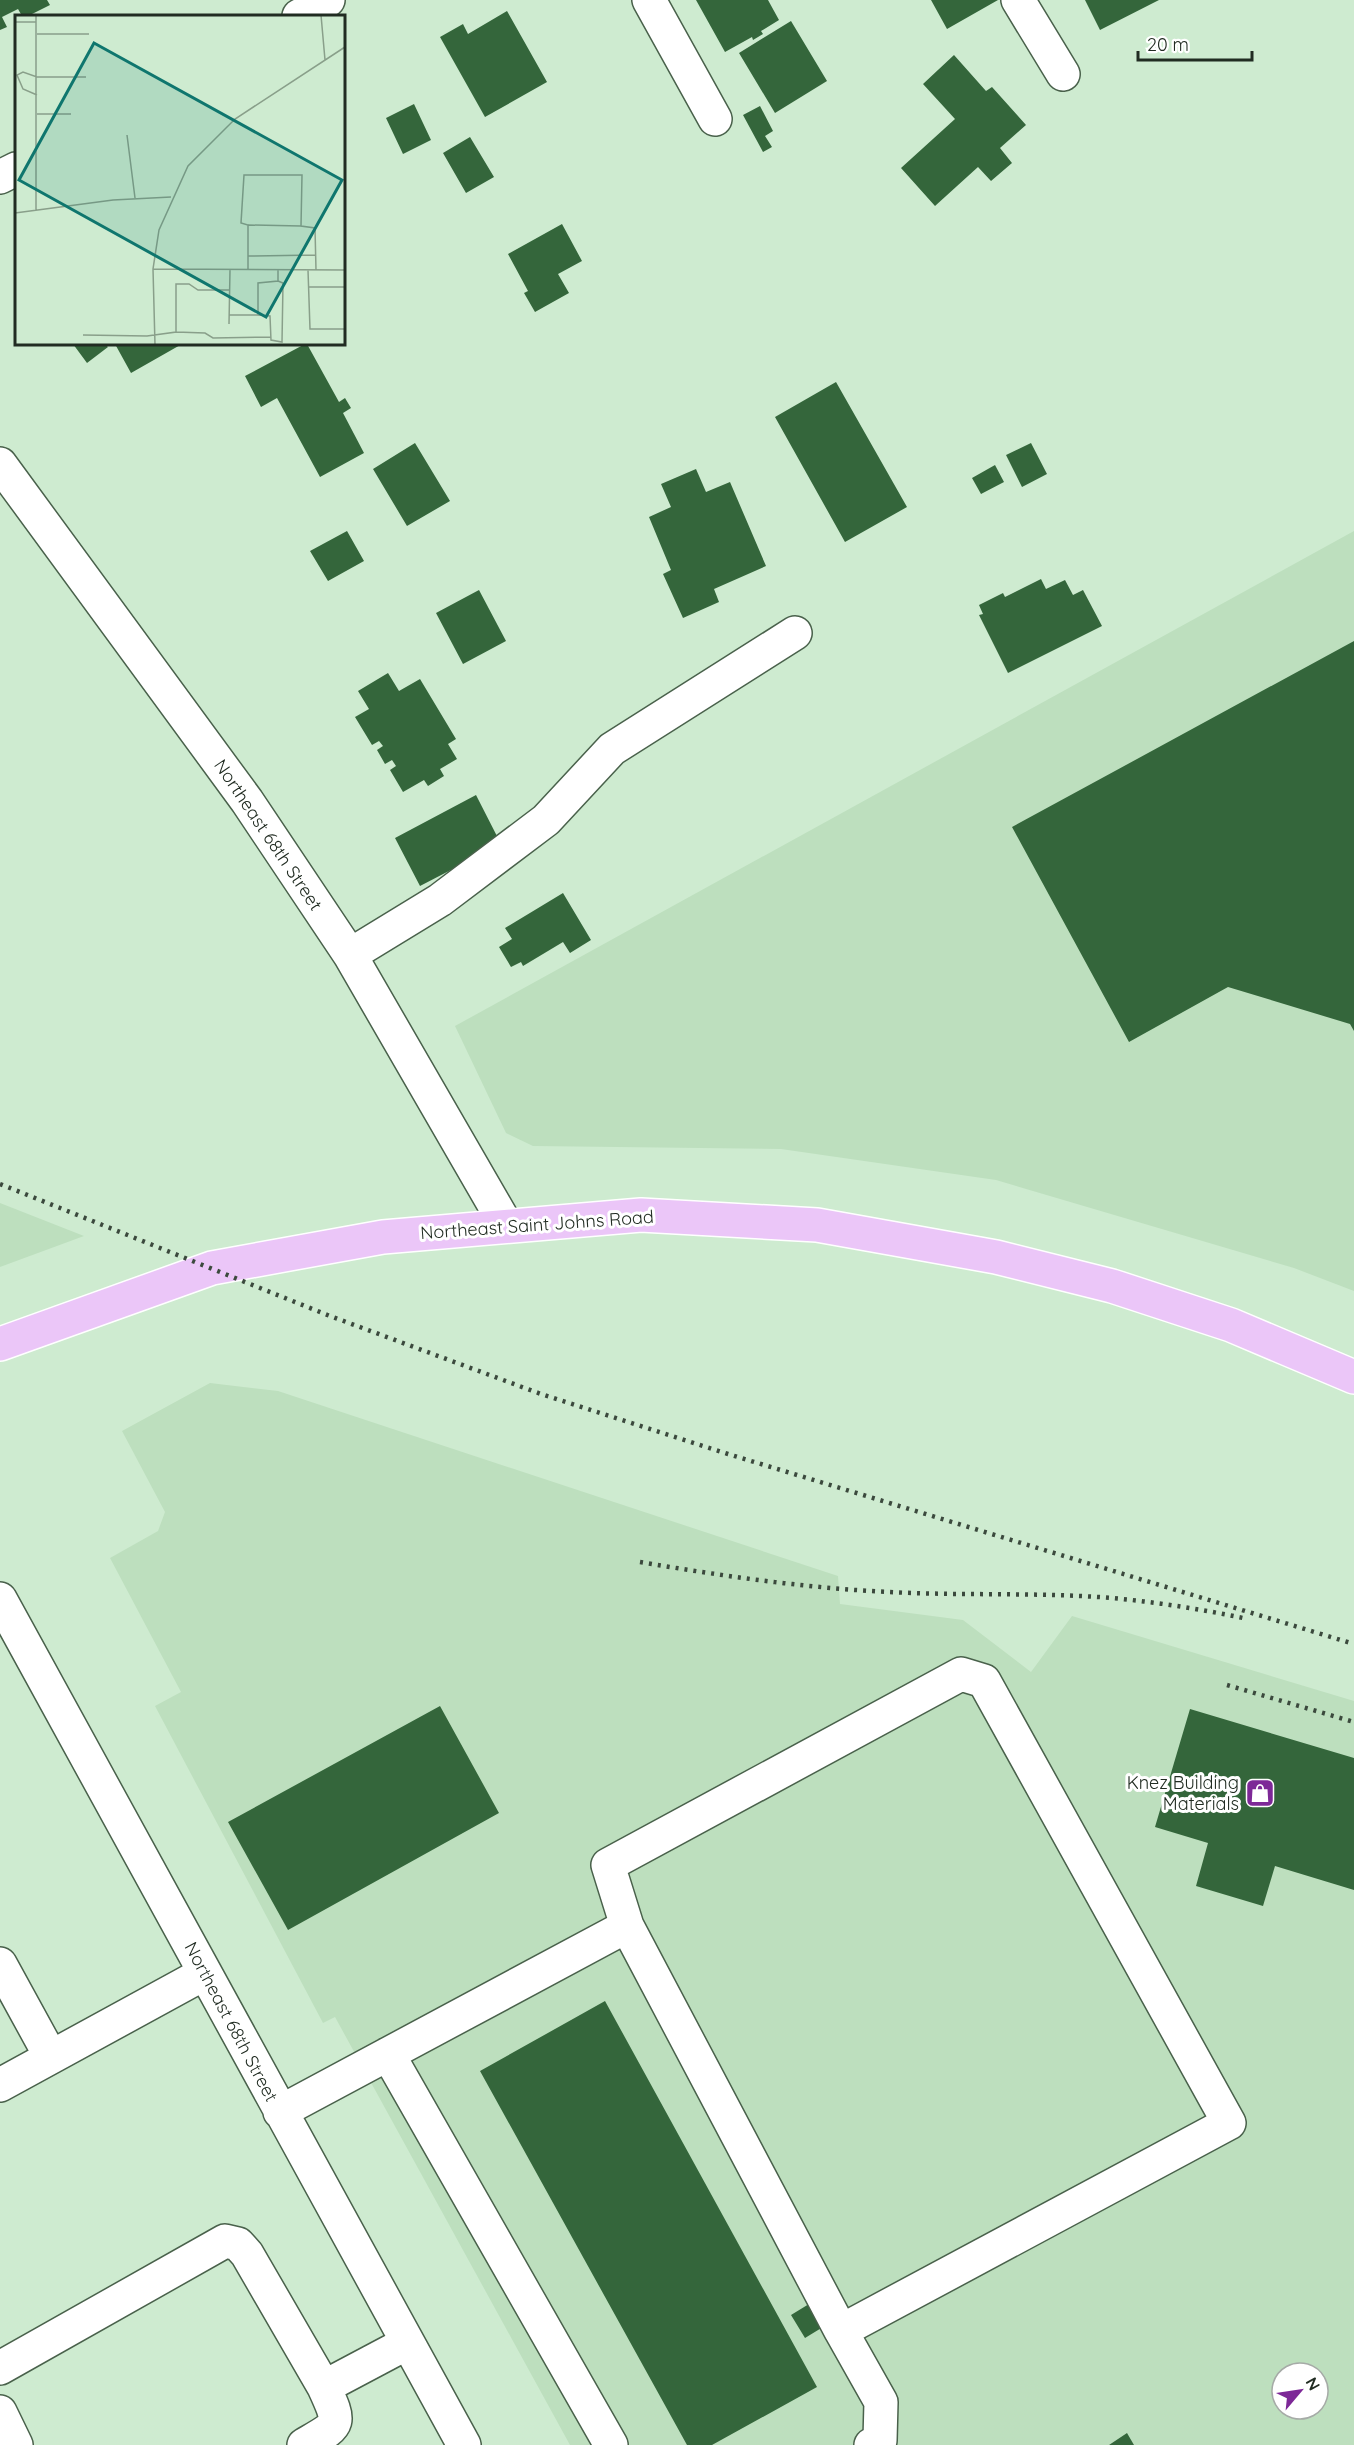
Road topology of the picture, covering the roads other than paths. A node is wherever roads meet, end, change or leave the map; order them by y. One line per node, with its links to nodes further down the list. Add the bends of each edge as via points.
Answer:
1 (328, 0): 4 (street)
2 (648, 0): 6 (street)
3 (1018, 0): 5 (street)
4 (301, 15)
5 (1063, 74)
6 (715, 119)
7 (15, 170): 8 (street)
8 (0, 177)
9 (0, 464): 11 (street, Northeast 68th Street, via 248,801)
10 (795, 633): 11 (street, via 612,749 546,820 440,900)
11 (350, 955): 12 (street, Northeast 68th Street)
12 (506, 1225): 13 (main road, Northeast Saint Johns Road, via 382,1237 212,1268); 14 (main road, Northeast Saint Johns Road, via 641,1215 817,1225 996,1257 1112,1286 1231,1325)
13 (0, 1344)
14 (1354, 1377)
15 (0, 1599): 18 (street, Northeast 68th Street)
16 (627, 1926): 19 (street); 23 (street); 23 (street, via 608,1865 960,1674 968,1676 984,1682 1228,2123)
17 (0, 1964): 20 (street)
18 (205, 1973): 20 (street); 22 (street, Northeast 68th Street)
19 (388, 2054): 22 (street); 31 (street)
20 (51, 2057): 21 (street)
21 (0, 2085)
22 (279, 2112): 24 (street, Northeast 68th Street)
23 (841, 2331): 32 (street, via 881,2402 879,2440)
24 (407, 2343): 26 (street); 30 (street, Northeast 68th Street)
25 (0, 2368): 26 (street, via 225,2241 238,2244 247,2254)
26 (324, 2387): 29 (street, via 336,2413 335,2423)
27 (0, 2412): 28 (street)
28 (16, 2445)
29 (304, 2445)
30 (464, 2445)
31 (611, 2445)
32 (871, 2445)

